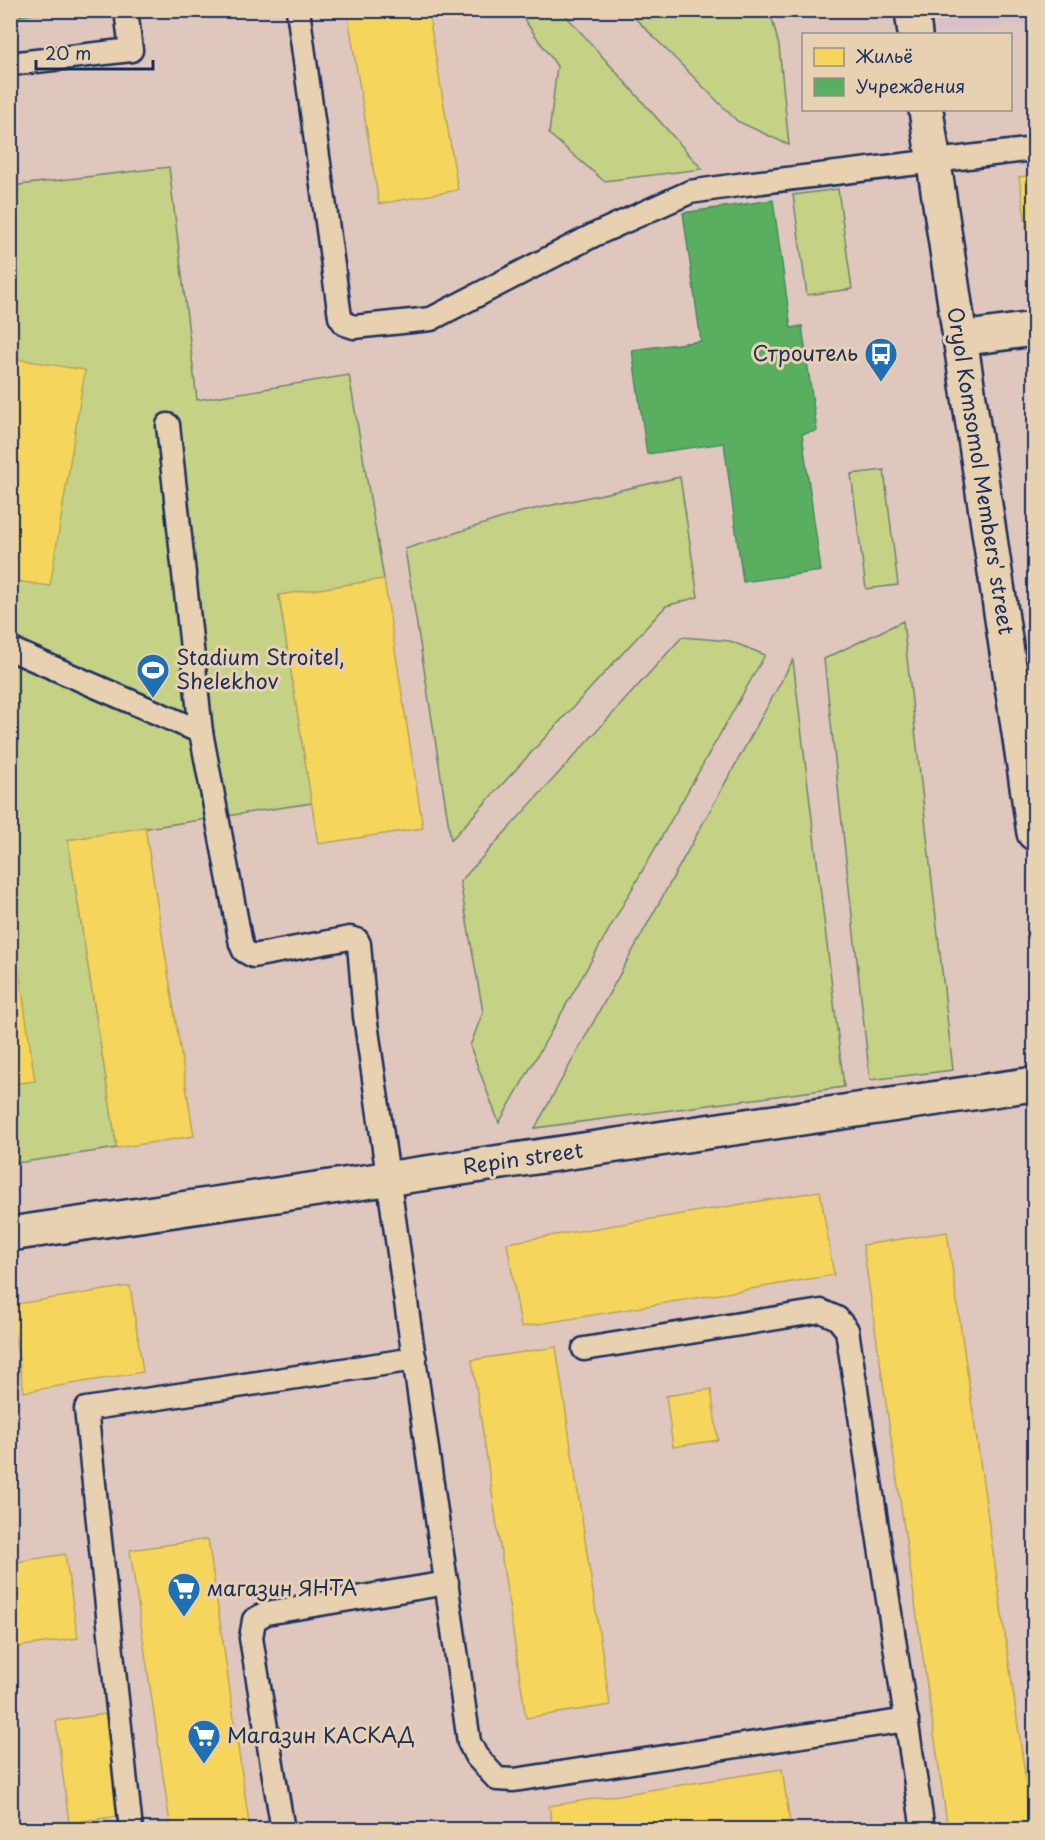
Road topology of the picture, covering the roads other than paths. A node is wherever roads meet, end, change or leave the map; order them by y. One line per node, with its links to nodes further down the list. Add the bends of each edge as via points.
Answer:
1 (126, 10): 5 (lane, via 131,50)
2 (298, 10): 8 (lane, via 340,317 354,327 431,319 690,192)
3 (912, 10): 4 (street)
4 (915, 33)
5 (10, 64)
6 (926, 111): 8 (street, Oryol Komsomol Members' street)
7 (1035, 149): 8 (lane)
8 (933, 161): 10 (street, Oryol Komsomol Members' street)
9 (1035, 329): 10 (street)
10 (960, 339): 13 (street, Oryol Komsomol Members' street)
11 (168, 425): 14 (lane)
12 (10, 649): 14 (lane)
13 (1023, 685): 15 (street, Oryol Komsomol Members' street)
14 (201, 732): 17 (lane, via 244,951 253,956 350,938 359,944)
15 (1034, 832)
16 (1035, 1084): 17 (street, Repin street)
17 (388, 1179): 18 (street, Repin street); 20 (lane)
18 (10, 1234)
19 (584, 1349): 22 (lane, via 821,1311 837,1318 847,1330)
20 (415, 1359): 21 (lane); 23 (lane, via 86,1409)
21 (447, 1583): 22 (lane, via 469,1742 497,1779 514,1780); 24 (lane, via 266,1613 254,1620 251,1638)
22 (907, 1720): 25 (lane)
23 (131, 1830)
24 (283, 1830)
25 (923, 1830)

